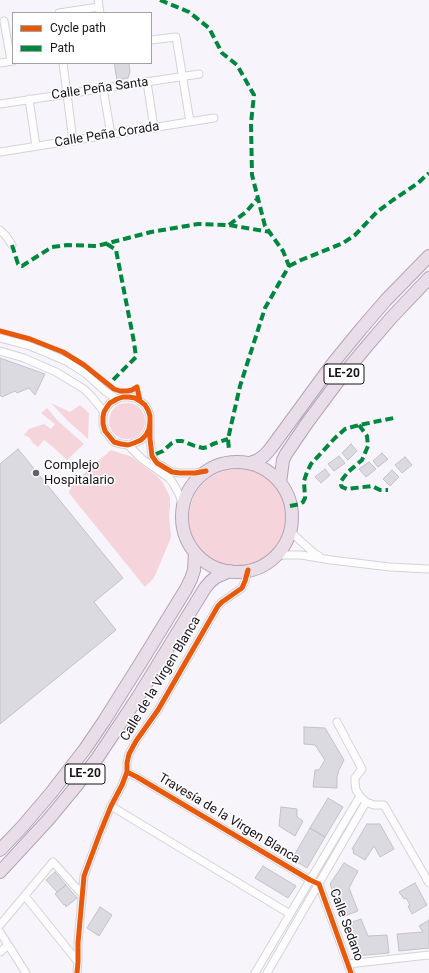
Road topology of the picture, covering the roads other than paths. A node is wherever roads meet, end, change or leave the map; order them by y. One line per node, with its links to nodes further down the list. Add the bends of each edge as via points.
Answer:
1 (99, 7): 2 (street)
2 (66, 12)
3 (12, 20): 4 (street)
4 (2, 21): 6 (street)
5 (152, 40): 10 (street, via 176,36)
6 (12, 61): 7 (street)
7 (0, 63)
8 (62, 64): 13 (street)
9 (199, 74): 10 (street, Calle Peña Santa)
10 (183, 77): 11 (street, Calle Peña Santa); 17 (street)
11 (146, 82): 12 (street, Calle Peña Santa); 18 (street)
12 (103, 88): 13 (street, Calle Peña Santa); 19 (street)
13 (67, 94): 14 (street, Calle Peña Santa); 20 (street)
14 (29, 100): 15 (street, Calle Peña Santa); 21 (street)
15 (0, 104)
16 (214, 118): 17 (street, Calle Peña Corada)
17 (190, 122): 18 (street, Calle Peña Corada)
18 (154, 128): 19 (street, Calle Peña Corada)
19 (111, 135): 20 (street, Calle Peña Corada)
20 (73, 140): 21 (street, Calle Peña Corada)
21 (36, 146): 22 (street, Calle Peña Corada)
22 (0, 152)
23 (0, 230): 24 (street)
24 (12, 245)
25 (429, 256): 33 (highway, LE-20, via 361,329 265,455)
26 (429, 278): 35 (highway, LE-20, via 392,316 342,376 283,460)
27 (0, 338): 29 (street, via 27,345 66,361)
28 (0, 351): 30 (street, via 56,372 84,389)
29 (117, 399): 30 (street, via 110,403); 31 (street, via 129,397 140,401 148,410)
30 (104, 412): 32 (street, via 105,431 114,442)
31 (150, 422): 32 (street, via 146,435); 34 (street, via 152,456 157,463 172,472)
32 (128, 445): 36 (street, via 142,459 169,478 180,496)
33 (250, 463): 34 (highway, LE-20, via 221,464); 35 (highway, LE-20, via 267,470)
34 (206, 471): 36 (highway, LE-20, via 191,486)
35 (280, 483): 37 (highway, LE-20, via 290,503)
36 (182, 506): 38 (highway, LE-20, via 184,533)
37 (290, 528): 39 (highway, LE-20); 40 (street, via 305,546)
38 (195, 553): 43 (highway, LE-20, via 211,565); 49 (highway, LE-20, via 194,570 186,589 104,721 51,793)
39 (276, 555): 40 (street, via 301,555); 42 (highway, LE-20, via 258,567)
40 (330, 560): 41 (street)
41 (429, 569)
42 (248, 570): 43 (highway, LE-20); 45 (street, Calle de la Virgen Blanca, via 242,588 218,606 158,710 136,741 129,754)
43 (230, 571): 50 (highway, LE-20, via 210,582 205,588 98,757 53,814)
44 (337, 722): 46 (street, via 362,769 355,783)
45 (127, 772): 48 (street, Calle de la Virgen Blanca); 51 (street, Travesía de la Virgen Blanca)
46 (360, 796): 47 (street); 51 (street)
47 (366, 802): 52 (street, via 384,805); 53 (street)
48 (111, 806): 54 (street, Calle de la Virgen Blanca, via 84,876); 56 (street)
49 (0, 850)
50 (0, 872)
51 (310, 880): 53 (street, Travesía de la Virgen Blanca); 56 (street)
52 (429, 883)
53 (319, 884): 63 (street, Calle Sedano); 67 (street)
54 (82, 894): 55 (street, via 53,862); 62 (street, Calle de la Virgen Blanca)
55 (25, 896): 57 (street); 62 (street)
56 (290, 914): 66 (street)
57 (0, 925)
58 (0, 932): 59 (street)
59 (8, 945): 60 (street); 64 (street)
60 (0, 952)
61 (429, 955): 63 (street)
62 (78, 962): 65 (street, Calle de la Virgen Blanca)
63 (348, 964): 68 (street, Calle Sedano)
64 (26, 973)
65 (77, 973)
66 (255, 973)
67 (267, 973)
68 (351, 973)

